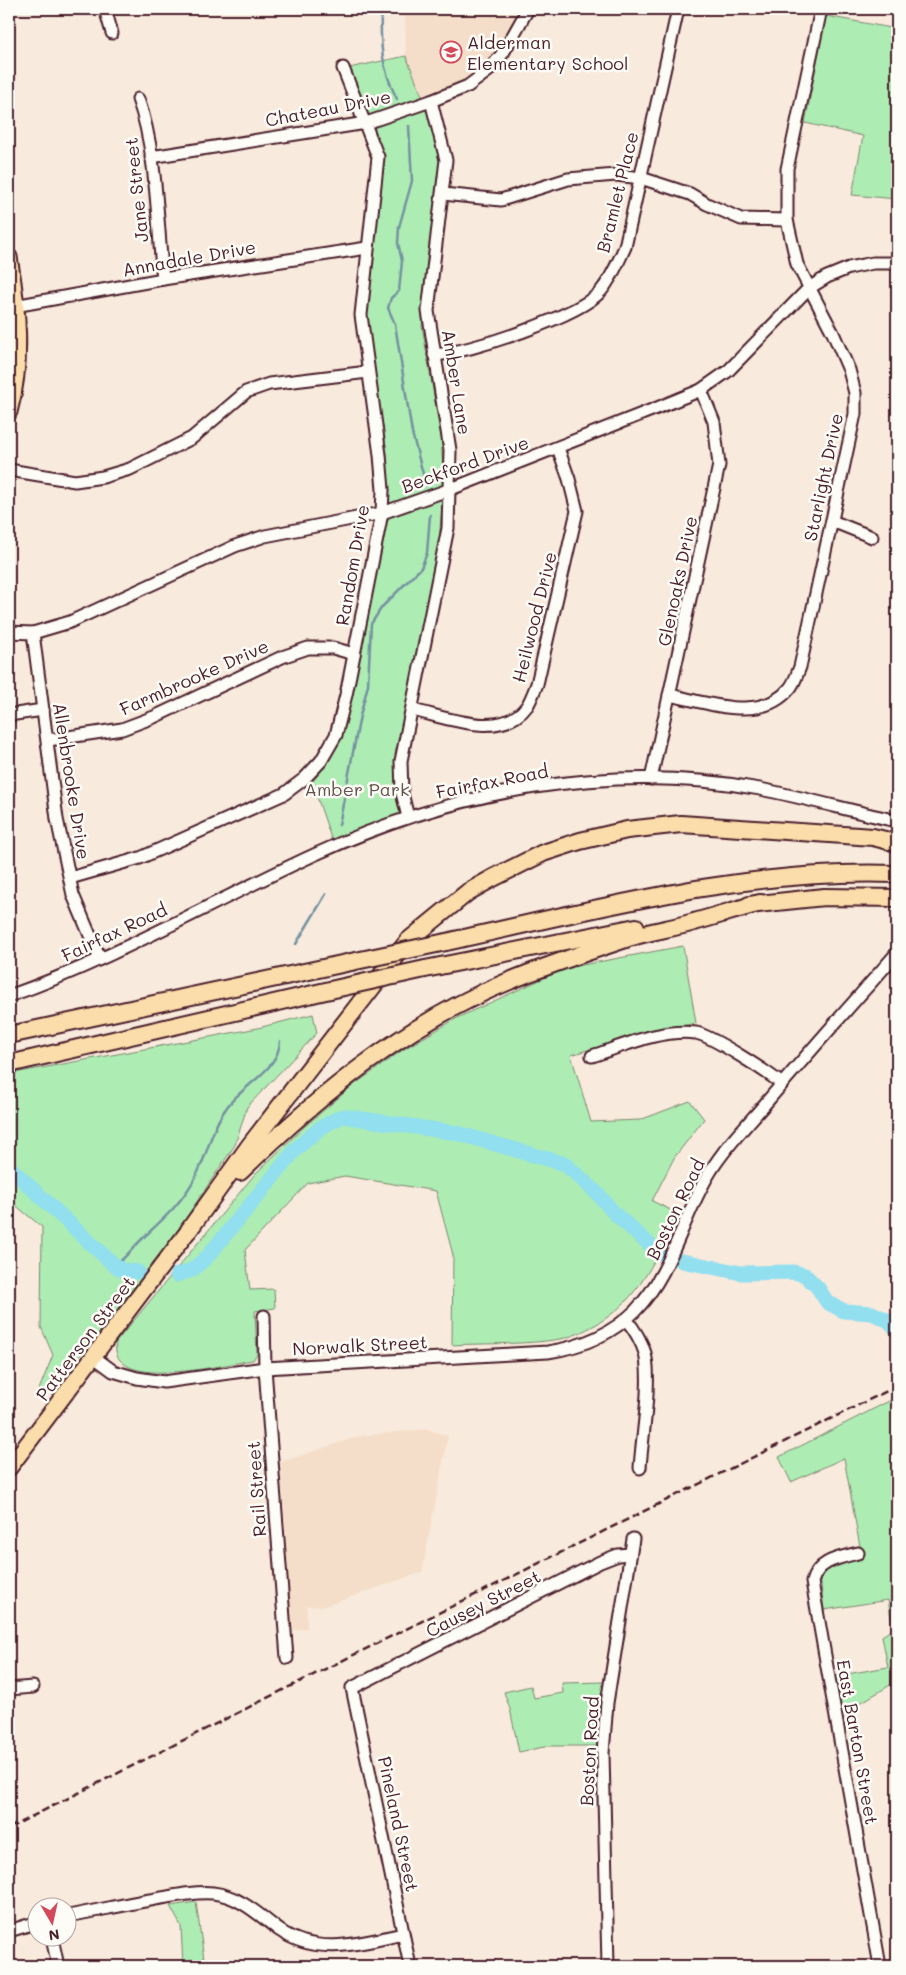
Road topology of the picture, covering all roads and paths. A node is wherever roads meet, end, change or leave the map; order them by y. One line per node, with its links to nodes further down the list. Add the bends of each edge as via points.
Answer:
1 (105, 9): 5 (street)
2 (528, 9): 8 (street, Chateau Drive, via 488,71 468,86)
3 (678, 9): 11 (street, Bramlet Place)
4 (821, 9): 13 (street, Starlight Drive, via 787,169)
5 (112, 33)
6 (343, 68): 9 (street, Random Drive)
7 (138, 99): 10 (street, Jane Street, via 145,118)
8 (431, 101): 9 (street, Chateau Drive); 12 (street, Amber Lane, via 446,160)
9 (366, 122): 10 (street, Chateau Drive); 14 (street, Random Drive, via 378,157)
10 (151, 157): 17 (street, Jane Street)
11 (641, 178): 12 (street, via 616,175 568,179 501,200); 13 (street, via 690,194 741,219); 20 (street, Bramlet Place, via 625,247 614,273 595,297 582,308 475,348)
12 (443, 194): 20 (street, Amber Lane, via 428,311)
13 (787, 220): 18 (street, Starlight Drive, via 796,264)
14 (367, 248): 17 (street, Annadale Drive); 21 (street, Random Drive, via 360,315)
15 (9, 257): 19 (main road)
16 (897, 262): 18 (street, Beckford Drive, via 849,268)
17 (163, 279): 19 (street, Annadale Drive)
18 (809, 288): 22 (street, Beckford Drive, via 728,371); 28 (street, Starlight Drive, via 842,353 855,393 855,414)
19 (13, 307): 23 (main road, via 18,349)
20 (434, 355): 26 (street, Amber Lane, via 446,413)
21 (368, 372): 25 (street, via 269,384 246,392 192,438 130,469 103,477 76,480); 27 (street, Random Drive, via 380,455)
22 (702, 390): 24 (street, Beckford Drive); 33 (street, Glenoaks Drive, via 714,422 719,465)
23 (9, 412)
24 (558, 448): 26 (street, Beckford Drive); 35 (street, Heilwood Drive, via 577,511 537,684 526,707 506,722 486,725)
25 (9, 470)
26 (451, 489): 27 (street, Beckford Drive); 35 (street, Amber Lane, via 448,528)
27 (382, 513): 31 (street, Beckford Drive, via 265,536 235,546 70,622); 32 (street, Random Drive)
28 (832, 521): 29 (street); 33 (street, Starlight Drive, via 800,667 791,688 776,700 747,709)
29 (872, 536)
30 (9, 632): 31 (street, Beckford Drive)
31 (32, 633): 34 (street, Allenbrooke Drive)
32 (354, 654): 37 (street, Farmbrooke Drive, via 333,648 308,648 122,729); 43 (street, Random Drive, via 336,735 321,761 304,779 284,794 140,858)
33 (669, 695): 38 (street, Glenoaks Drive)
34 (44, 710): 36 (street); 37 (street, Allenbrooke Drive)
35 (412, 710): 39 (street, Amber Lane, via 401,761 402,793)
36 (9, 715)
37 (48, 740): 43 (street, Allenbrooke Drive, via 56,819)
38 (651, 779): 39 (street, Fairfax Road, via 517,790); 40 (street, Fairfax Road, via 760,789)
39 (408, 817): 47 (street, Fairfax Road, via 315,854)
40 (897, 821)
41 (897, 842): 53 (highway, via 873,837 681,824 627,830 580,841 544,853 493,878 468,892 408,941 250,1145)
42 (897, 874): 49 (highway, bridge, via 768,879 612,906)
43 (70, 878): 47 (street, Allenbrooke Drive, via 73,895)
44 (897, 898): 45 (highway, via 824,897)
45 (760, 903): 51 (highway, bridge, via 330,990); 53 (highway, via 633,936 506,982 445,1012 338,1084 264,1149)
46 (897, 953): 52 (street, Boston Road)
47 (100, 959): 48 (street, Fairfax Road)
48 (9, 996)
49 (9, 1035)
50 (592, 1056): 52 (street, via 672,1034 697,1033 765,1070)
51 (9, 1064)
52 (782, 1084): 55 (street, Boston Road, via 710,1171 660,1280)
53 (189, 1230): 56 (main road, Patterson Street)
54 (264, 1316): 57 (street, Rail Street)
55 (626, 1319): 57 (street, Norwalk Street, via 591,1341 548,1352); 59 (street, via 645,1355)
56 (94, 1357): 57 (street, Norwalk Street, via 113,1371 164,1382); 58 (main road, Patterson Street)
57 (265, 1368): 63 (street, Rail Street)
58 (9, 1468)
59 (640, 1468)
60 (633, 1540): 62 (street, Boston Road)
61 (858, 1553): 75 (street, East Barton Street, via 824,1564 818,1568 812,1582)
62 (630, 1554): 65 (street, Causey Street, via 600,1562); 74 (street, Boston Road, via 607,1703 603,1753)
63 (287, 1658)
64 (32, 1687): 66 (street)
65 (352, 1688): 70 (street, Pineland Street)
66 (9, 1689)
67 (78, 1914): 70 (street, via 167,1897 214,1894 247,1906 301,1942 328,1947)
68 (28, 1925): 69 (street)
69 (9, 1931)
70 (403, 1934): 73 (street, Pineland Street)
71 (54, 1948): 72 (street)
72 (58, 1966)
73 (410, 1966)
74 (608, 1966)
75 (880, 1966)

